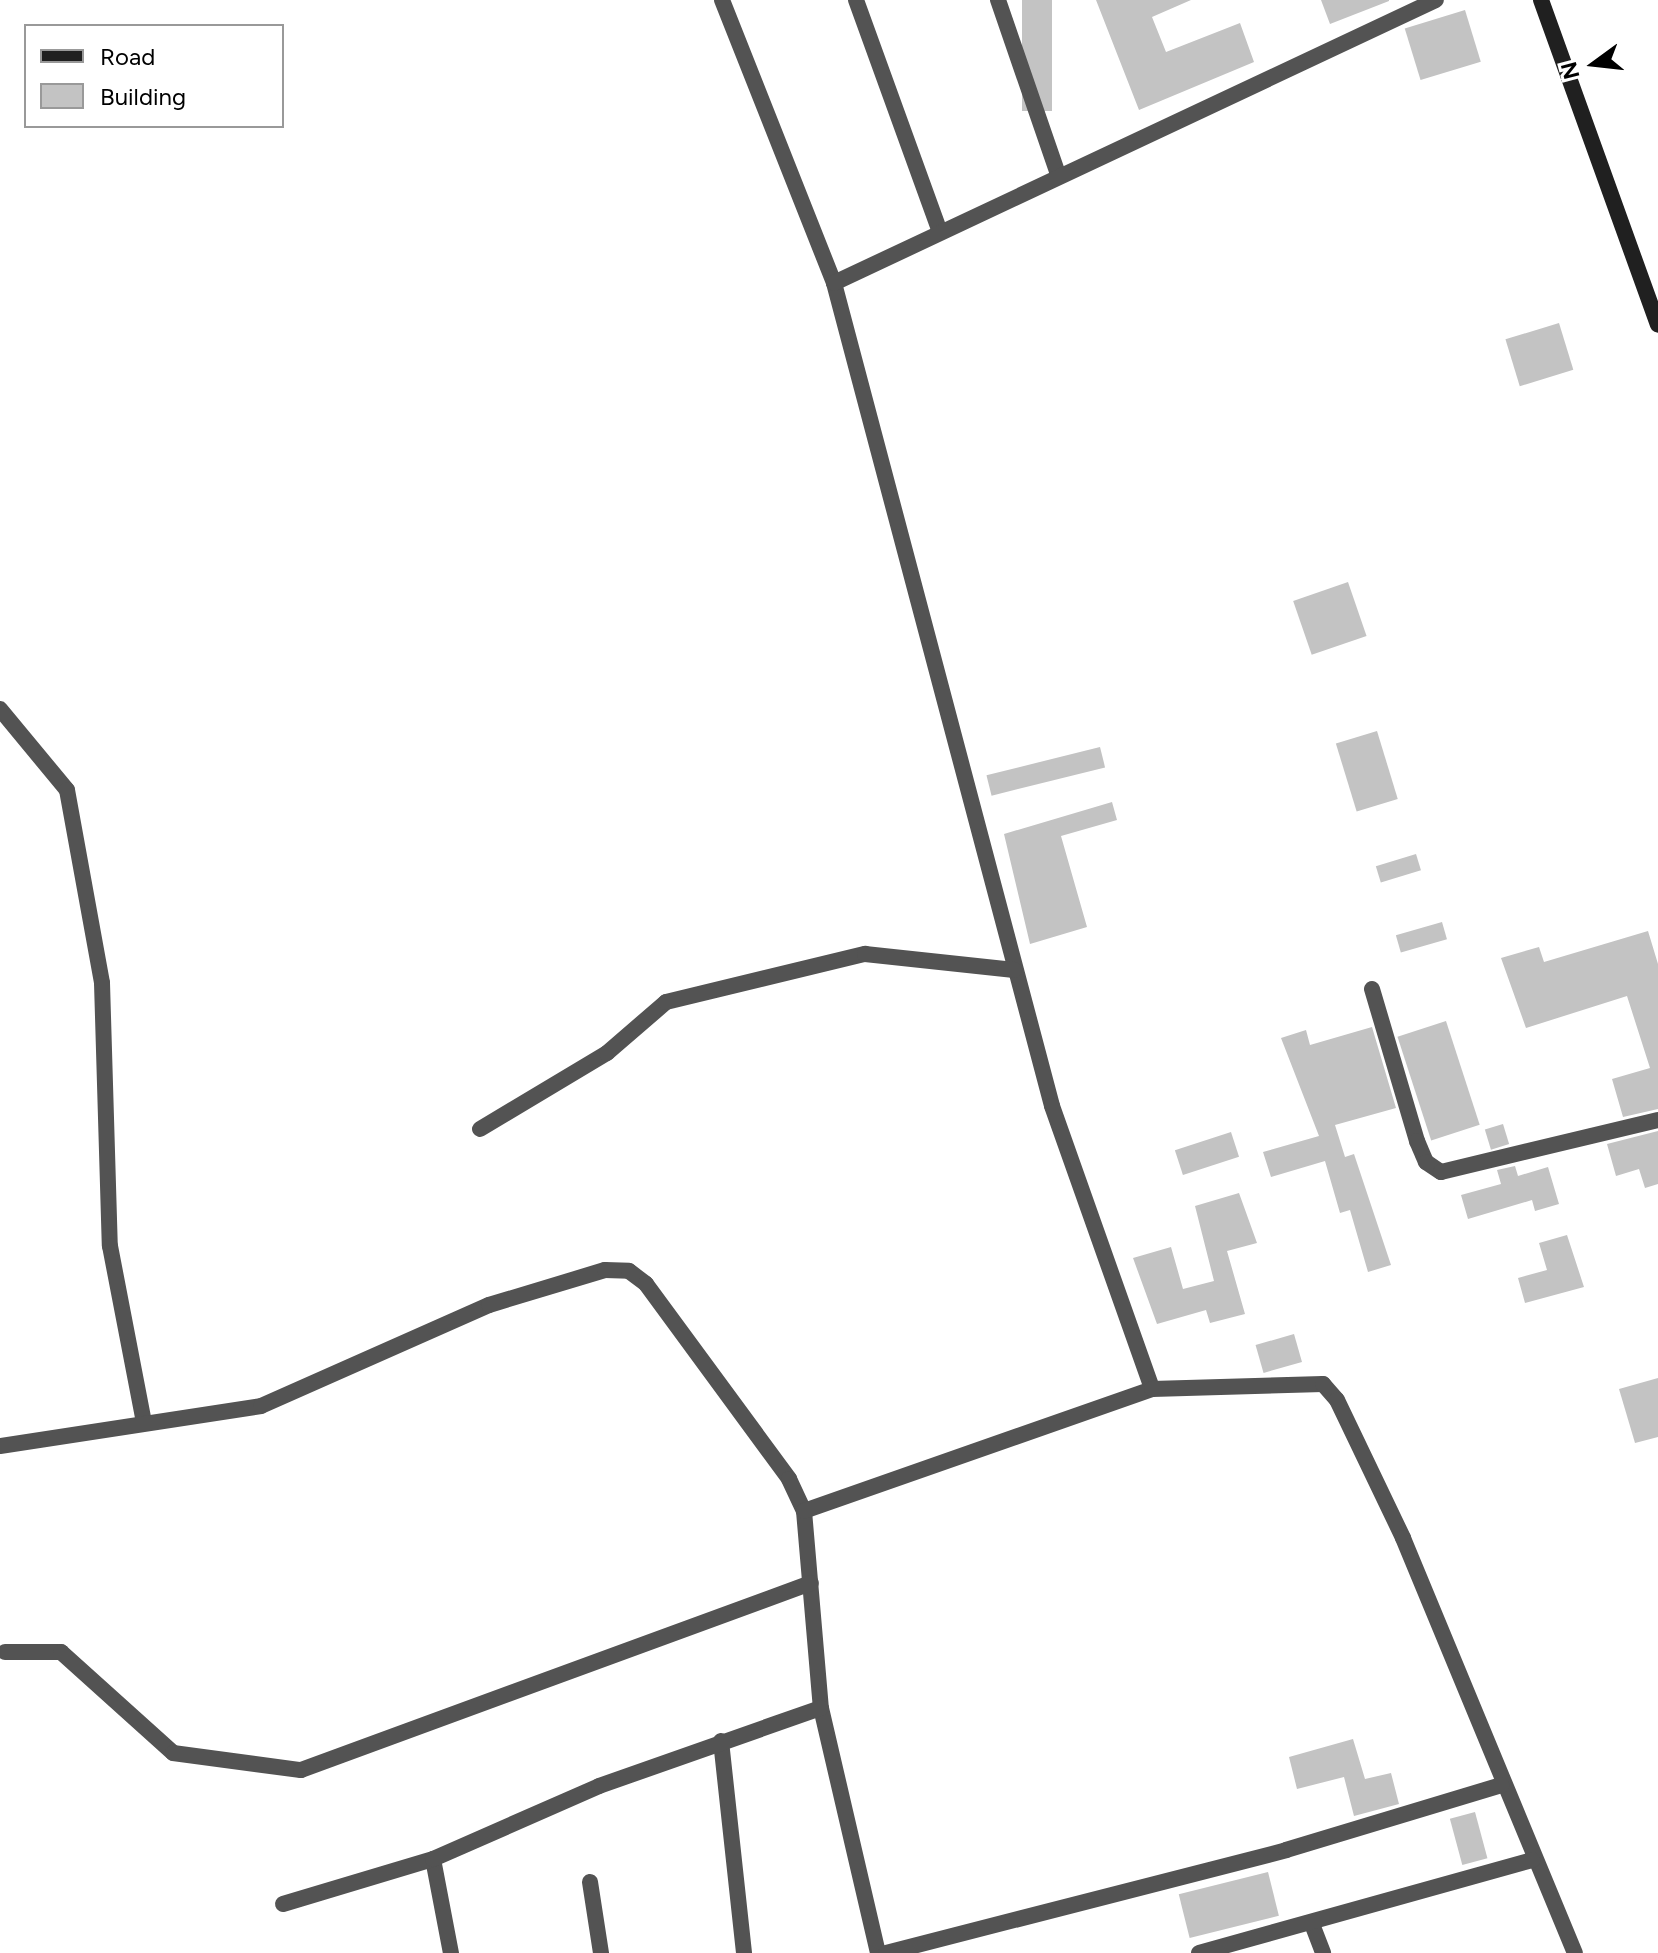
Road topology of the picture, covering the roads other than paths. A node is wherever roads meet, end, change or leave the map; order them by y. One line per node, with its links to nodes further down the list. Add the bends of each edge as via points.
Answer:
1 (722, 0): 8 (street)
2 (856, 0): 7 (street)
3 (998, 0): 6 (street)
4 (1436, 0): 6 (street)
5 (1541, 0): 9 (street)
6 (1058, 174): 7 (street)
7 (940, 232): 8 (street)
8 (834, 283): 12 (street)
9 (1654, 305): 10 (street)
10 (1658, 325)
11 (0, 709): 17 (street, via 67,790 102,983 110,1246)
12 (1014, 970): 15 (street, via 865,954 666,1002 607,1053); 16 (street, via 1076,1178)
13 (1372, 989): 14 (street, via 1417,1141 1426,1162 1441,1172)
14 (1658, 1120)
15 (480, 1129)
16 (1152, 1389): 19 (street); 25 (street, via 1323,1384 1337,1400 1403,1538)
17 (144, 1423): 18 (street); 19 (street, via 288,1398 489,1305 605,1270 629,1271 646,1284 744,1418)
18 (0, 1446)
19 (804, 1511): 20 (street)
20 (811, 1583): 22 (street, via 301,1770 173,1753 61,1652); 23 (street)
21 (0, 1635): 22 (street)
22 (2, 1653)
23 (821, 1708): 24 (street); 34 (street)
24 (721, 1741): 26 (street); 33 (street)
25 (1501, 1785): 27 (street); 35 (street, via 1286,1850)
26 (433, 1859): 29 (street); 31 (street)
27 (1532, 1860): 30 (street); 38 (street)
28 (590, 1882): 32 (street)
29 (283, 1904)
30 (1312, 1924): 36 (street); 37 (street)
31 (451, 1953)
32 (601, 1953)
33 (744, 1953)
34 (878, 1953)
35 (886, 1953)
36 (1199, 1953)
37 (1323, 1953)
38 (1575, 1953)

